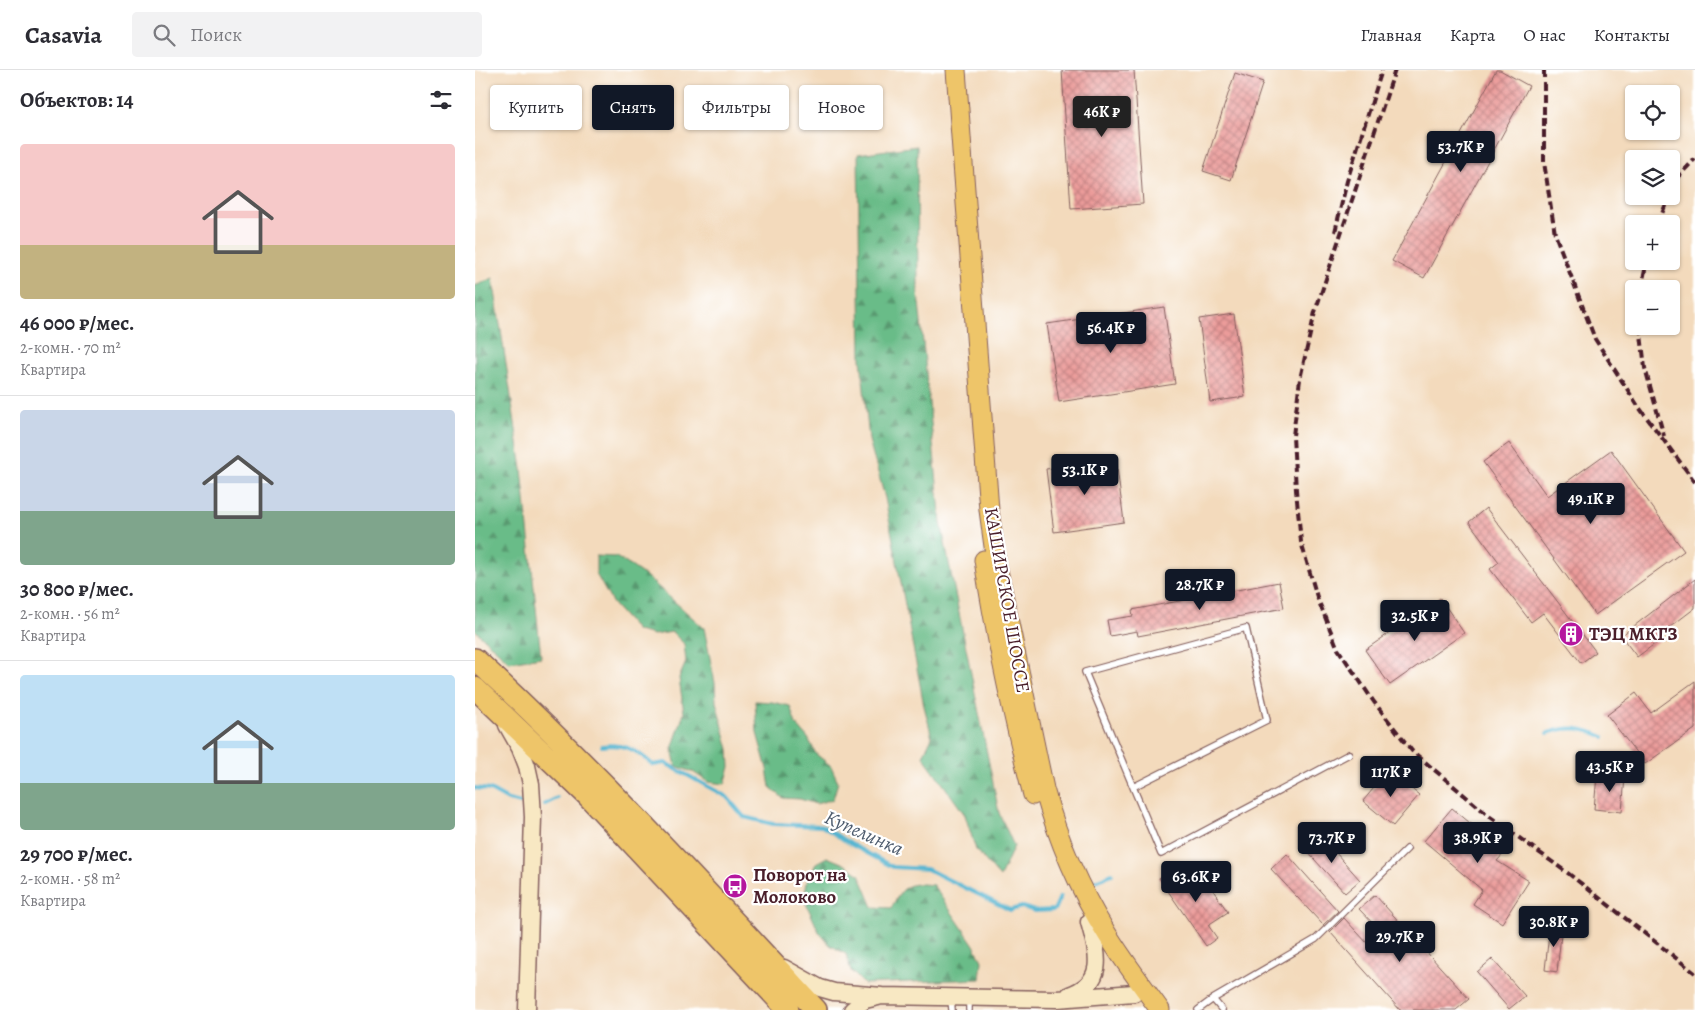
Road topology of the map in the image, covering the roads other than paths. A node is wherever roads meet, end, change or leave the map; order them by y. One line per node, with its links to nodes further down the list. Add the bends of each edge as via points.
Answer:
1 (944, 70): 9 (main road, КАШИРСКОЕ ШОССЕ, via 978,520 993,618 1014,722 1041,820 1057,863)
2 (956, 70): 22 (main road, КАШИРСКОЕ ШОССЕ, via 989,510 996,561 1044,789 1077,880 1106,933)
3 (475, 659): 10 (highway, via 603,782)
4 (475, 688): 5 (highway)
5 (493, 704): 17 (main road, via 520,748 531,784 533,816); 18 (highway, via 588,796)
6 (1349, 754): 7 (lane, via 1161,854)
7 (1133, 787): 7 (lane, via 1085,672 1246,628 1267,720)
8 (1407, 848): 13 (lane, via 1317,939)
9 (1089, 922): 11 (main road, КАШИРСКОЕ ШОССЕ); 14 (main road, via 1097,967 1085,986)
10 (769, 959): 12 (main road, via 820,988); 19 (highway)
11 (1134, 993): 14 (main road); 21 (main road, КАШИРСКОЕ ШОССЕ)
12 (882, 996): 15 (main road); 20 (main road, via 865,1000)
13 (1213, 999): 23 (lane); 24 (lane)
14 (1057, 1002): 16 (main road, via 990,1001)
15 (951, 1004): 16 (main road)
16 (969, 1004)
17 (527, 1010)
18 (788, 1010)
19 (816, 1010)
20 (852, 1010)
21 (1145, 1010)
22 (1160, 1010)
23 (1198, 1010)
24 (1222, 1010)

